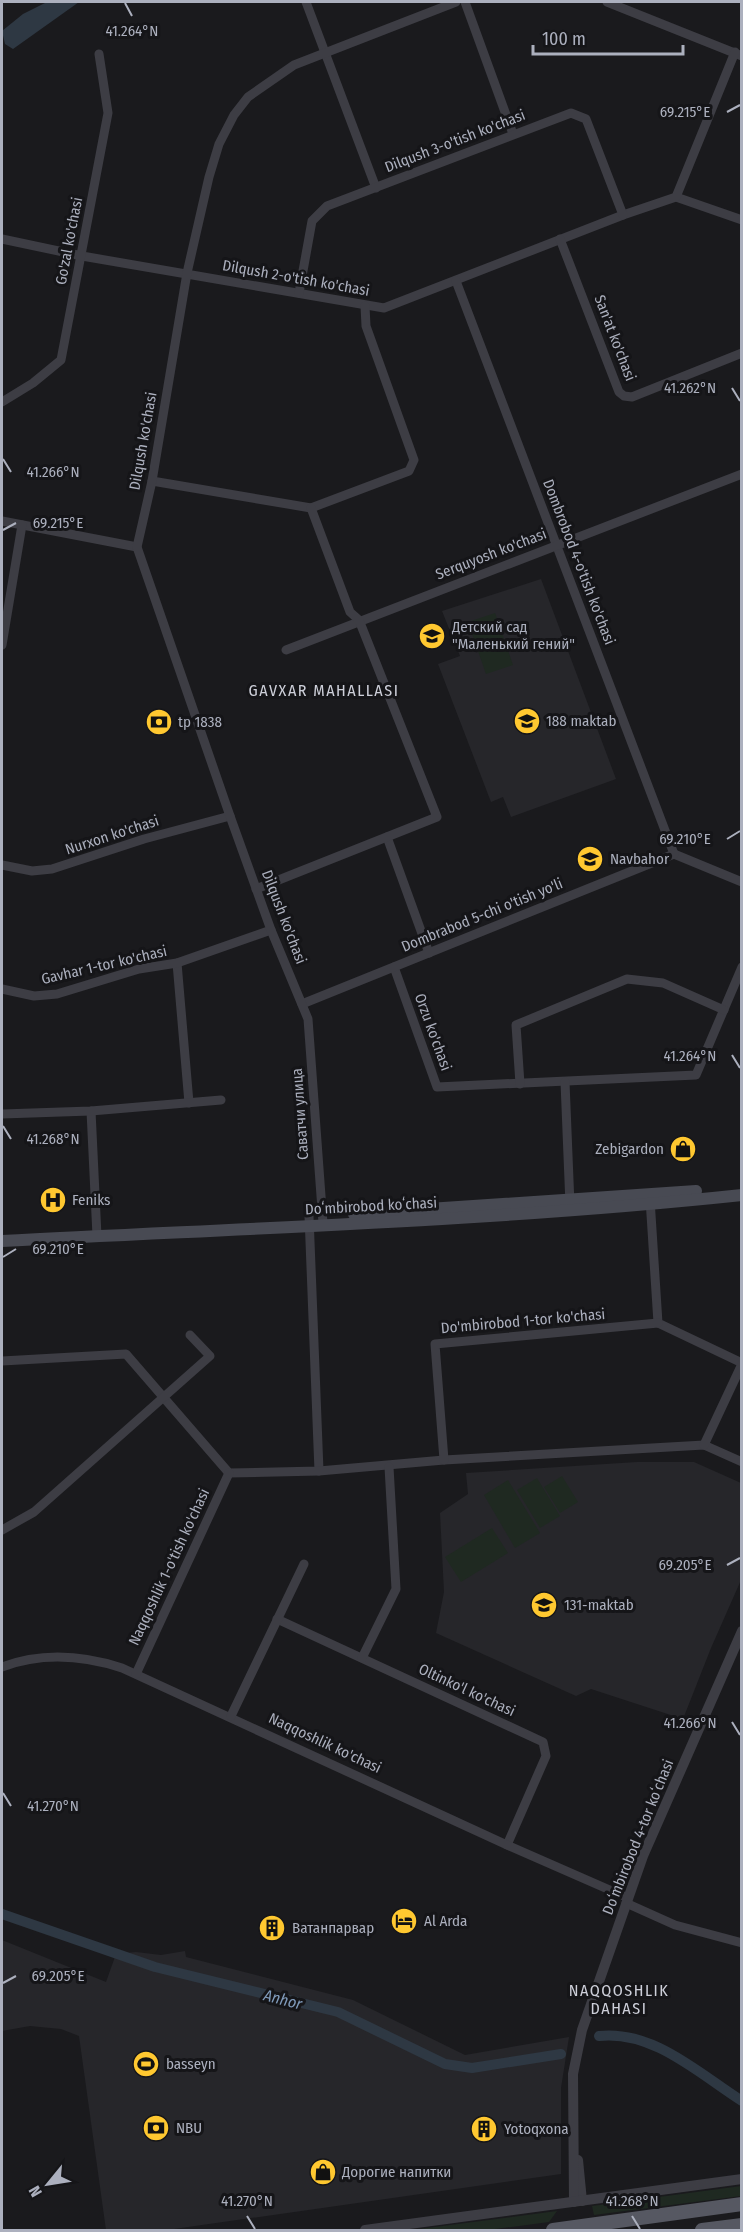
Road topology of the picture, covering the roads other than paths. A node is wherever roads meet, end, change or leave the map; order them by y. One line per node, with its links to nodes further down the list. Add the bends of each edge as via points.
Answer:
1 (306, 2): 5 (street)
2 (456, 2): 5 (street, Dilqush ko'chasi)
3 (465, 2): 8 (street)
4 (607, 2): 7 (street)
5 (326, 51): 9 (street); 16 (street, Dilqush ko'chasi, via 280,73 248,98 234,115 213,160)
6 (99, 54): 15 (street, Go'zal ko'chasi, via 108,112)
7 (738, 54): 10 (street)
8 (513, 134): 9 (street, Dilqush 3-o'tish ko'chasi); 11 (street, Dilqush 3-o'tish ko'chasi, via 571,113 586,119)
9 (376, 188): 18 (street, Dilqush 3-o'tish ko'chasi, via 327,206 312,221)
10 (676, 197): 11 (street, Dilqush 2-o'tish ko'chasi); 12 (street)
11 (622, 215): 14 (street, Dilqush 2-o'tish ko'chasi)
12 (741, 220)
13 (2, 239): 15 (street, Dilqush 2-o'tish ko'chasi)
14 (560, 239): 17 (street, Dilqush 2-o'tish ko'chasi); 20 (street, San'at ko'chasi, via 619,392 624,396 632,397)
15 (82, 256): 16 (street, Dilqush 2-o'tish ko'chasi); 21 (street, Go'zal ko'chasi, via 61,360 33,384)
16 (187, 273): 18 (street, Dilqush 2-o'tish ko'chasi); 23 (street, Dilqush ko'chasi)
17 (456, 281): 19 (street, Dilqush 2-o'tish ko'chasi, via 384,308); 27 (street, Dombrobod 4-o'tish ko'chasi)
18 (299, 293): 19 (street, Dilqush 2-o'tish ko'chasi)
19 (365, 306): 24 (street, via 366,326 414,467)
20 (741, 353)
21 (2, 402)
22 (741, 474): 27 (street, Serquyosh ko'chasi)
23 (152, 481): 24 (street); 28 (street, Dilqush ko'chasi)
24 (311, 508): 29 (street, via 350,612)
25 (2, 521): 26 (street)
26 (22, 525): 28 (street); 30 (street)
27 (557, 545): 29 (street, Serquyosh ko'chasi); 35 (street, Dombrobod 4-o'tish ko'chasi)
28 (137, 547): 33 (street, Dilqush ko'chasi)
29 (359, 620): 32 (street, Serquyosh ko'chasi); 34 (street, via 437,817)
30 (3, 632): 31 (street)
31 (2, 645)
32 (286, 650)
33 (230, 816): 36 (street, Nurxon ko'chasi, via 144,838 52,869 32,871); 38 (street, Dilqush ko'chasi)
34 (387, 837): 38 (street); 40 (street)
35 (674, 854): 37 (street); 40 (street, Dombrabod 5-chi o'tish yo'li)
36 (2, 865)
37 (741, 882)
38 (256, 889): 39 (street, Dilqush ko'chasi)
39 (272, 930): 41 (street, Gavhar 1-tor ko'chasi); 45 (street, Dilqush ko'chasi)
40 (429, 953): 42 (street, Dombrabod 5-chi o'tish yo'li)
41 (177, 963): 44 (street, Gavhar 1-tor ko'chasi, via 139,969 57,994 34,996); 50 (street, Gavhar 1-tor ko'chasi)
42 (394, 967): 45 (street, Dombrabod 5-chi o'tish yo'li); 48 (street, Orzu ko'chasi, via 437,1087)
43 (741, 967): 46 (street, Orzu ko'chasi)
44 (2, 989)
45 (302, 1004): 57 (street, Саватчи улица, via 308,1019)
46 (723, 1010): 47 (street, Orzu ko'chasi, via 696,1075); 48 (street, via 663,983 627,979 516,1025)
47 (565, 1082): 48 (street, Orzu ko'chasi); 56 (street)
48 (520, 1084)
49 (221, 1100): 50 (street)
50 (189, 1103): 51 (street)
51 (92, 1111): 52 (street); 58 (street)
52 (2, 1114)
53 (741, 1187): 55 (main road, Doʻmbirobod koʻchasi)
54 (741, 1195): 55 (main road, Doʻmbirobod koʻchasi)
55 (651, 1200): 56 (main road, Doʻmbirobod koʻchasi); 61 (street)
56 (570, 1205): 57 (main road, Doʻmbirobod koʻchasi)
57 (316, 1220): 58 (main road, Doʻmbirobod koʻchasi); 70 (street, Саватчи улица)
58 (97, 1232): 59 (main road, Doʻmbirobod koʻchasi); 60 (main road, Doʻmbirobod koʻchasi)
59 (2, 1233)
60 (2, 1241)
61 (658, 1323): 64 (street); 67 (street, Do'mbirobod 1-tor ko'chasi, via 435,1344)
62 (190, 1335): 65 (street, via 210,1356)
63 (2, 1361): 65 (street, via 126,1354)
64 (741, 1364): 66 (street)
65 (165, 1396): 71 (street); 72 (street, via 34,1512)
66 (704, 1445): 67 (street); 68 (street)
67 (444, 1460): 69 (street)
68 (741, 1462)
69 (389, 1467): 70 (street); 76 (street, via 396,1589)
70 (319, 1471): 71 (street)
71 (229, 1473): 78 (street, Naqqoshlik 1-o'tish ko'chasi)
72 (2, 1530)
73 (304, 1564): 74 (street)
74 (277, 1620): 76 (street, Oltinko'l ko'chasi); 79 (street)
75 (741, 1631): 81 (street, Doʻmbirobod 4-tor koʻchasi)
76 (362, 1658): 80 (street, Oltinko'l ko'chasi, via 546,1746 546,1756)
77 (2, 1667): 78 (street, Naqqoshlik ko'chasi, via 31,1658 67,1657 108,1663)
78 (136, 1674): 79 (street, Naqqoshlik ko'chasi)
79 (231, 1716): 80 (street, Naqqoshlik ko'chasi)
80 (507, 1845): 81 (street, Naqqoshlik ko'chasi)
81 (627, 1900): 82 (street, Naqqoshlik ko'chasi, via 675,1925); 84 (street, Doʻmbirobod 4-tor koʻchasi, via 574,2062)
82 (741, 1943)
83 (741, 2180): 84 (street)
84 (578, 2202): 89 (street)
85 (741, 2204): 87 (main road)
86 (741, 2225): 91 (main road)
87 (590, 2228): 88 (main road)
88 (574, 2229): 90 (main road)
89 (365, 2230)
90 (554, 2230)
91 (702, 2230)

